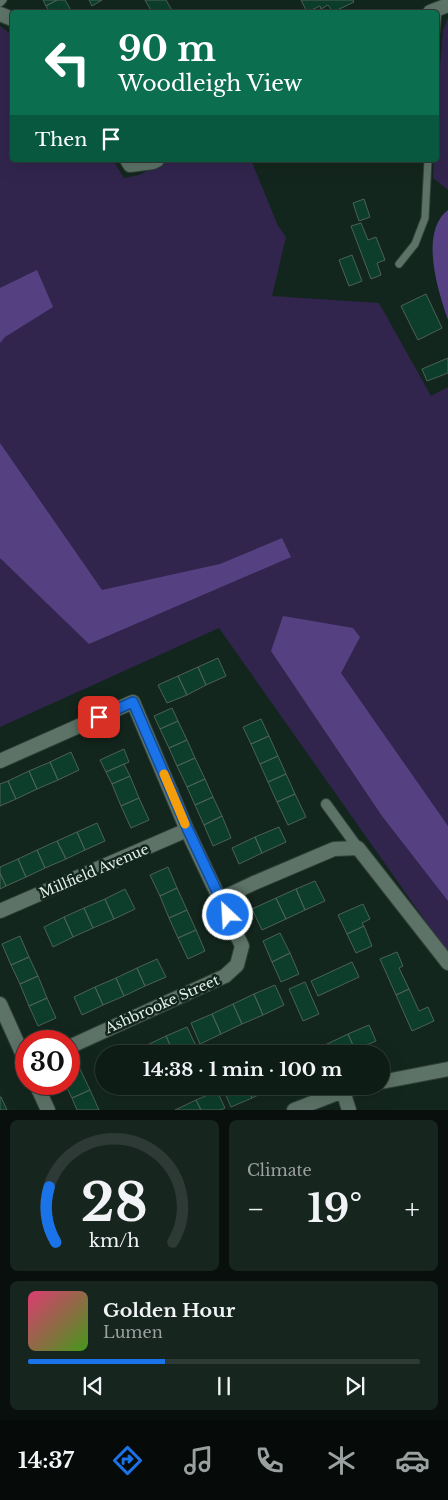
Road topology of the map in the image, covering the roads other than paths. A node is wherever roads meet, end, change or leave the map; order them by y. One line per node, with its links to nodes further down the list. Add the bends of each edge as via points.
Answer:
1 (3, 0): 2 (lane)
2 (0, 3)
3 (128, 162): 4 (street, via 130,165)
4 (153, 162)
5 (428, 162): 6 (lane, via 425,218 415,244)
6 (399, 264)
7 (0, 761): 9 (street, Ashbrooke Street, via 133,702)
8 (326, 804): 10 (street)
9 (188, 830): 11 (street, Ashbrooke Street); 12 (street, Millfield Avenue)
10 (358, 848): 11 (street, via 334,849); 13 (street)
11 (220, 899): 16 (street, Ashbrooke Street, via 242,946 237,965 225,976)
12 (0, 911)
13 (448, 963)
14 (0, 1004): 15 (street)
15 (15, 1037)
16 (80, 1042)
17 (448, 1069): 18 (street)
18 (390, 1080)
19 (41, 1095): 22 (street)
20 (333, 1095): 23 (street)
21 (344, 1095): 24 (street)
22 (48, 1110)
23 (294, 1110)
24 (349, 1110)

